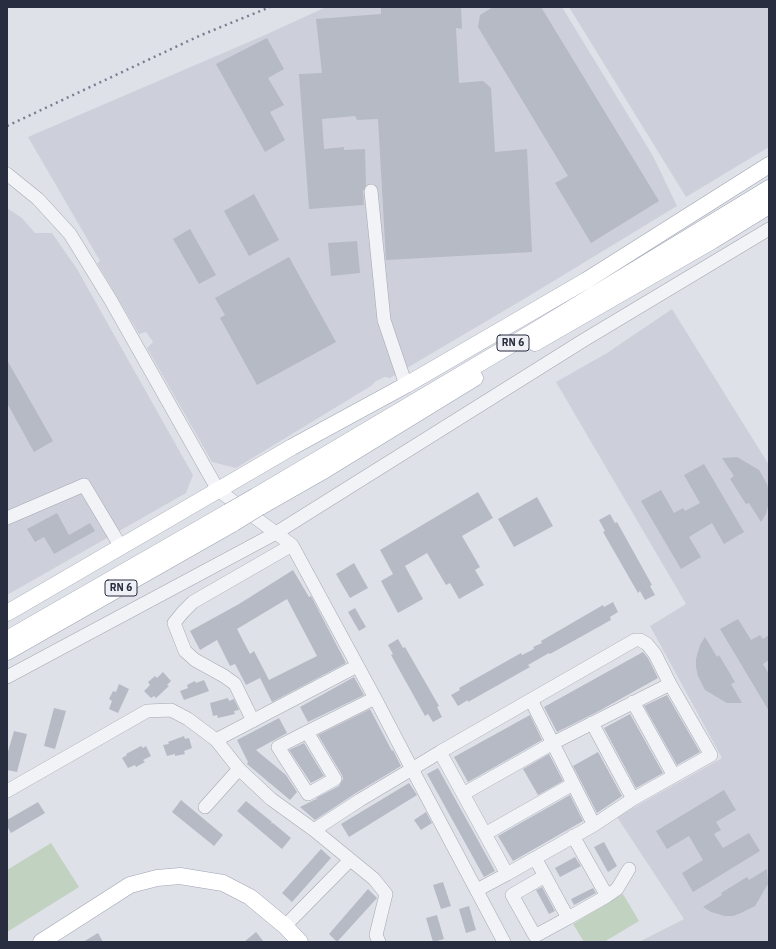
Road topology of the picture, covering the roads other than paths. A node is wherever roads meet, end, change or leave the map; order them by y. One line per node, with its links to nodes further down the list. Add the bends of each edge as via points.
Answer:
1 (769, 165): 7 (main road, via 587,280)
2 (7, 174): 8 (street, via 38,199 70,234 110,299)
3 (769, 188): 9 (main road, RN 6)
4 (371, 191): 7 (street, via 384,320)
5 (769, 206): 9 (main road, RN 6, via 512,356 325,470)
6 (769, 229): 11 (street, via 584,340)
7 (406, 385): 8 (main road)
8 (218, 490): 11 (street); 13 (main road)
9 (258, 501): 15 (main road, RN 6, bridge)
10 (7, 518): 13 (street, via 84,485)
11 (276, 533): 12 (street); 17 (street)
12 (292, 546): 16 (street); 22 (street, via 193,602 174,623 185,651 194,660 235,684)
13 (121, 547): 14 (main road)
14 (7, 613)
15 (9, 648)
16 (357, 666): 19 (street); 22 (street)
17 (7, 677)
18 (670, 684): 20 (street, via 655,654 647,644 636,640); 21 (street); 30 (street, via 711,755)
19 (375, 698): 24 (street); 29 (street)
20 (531, 700): 26 (street); 27 (street)
21 (634, 702): 23 (street); 30 (street)
22 (253, 721): 25 (street)
23 (592, 723): 26 (street); 34 (street)
24 (307, 732): 24 (street, via 334,779 308,794 278,747)
25 (216, 740): 28 (street); 32 (street, via 171,710 146,711)
26 (553, 743): 31 (street); 33 (street)
27 (440, 752): 29 (street); 33 (street)
28 (239, 769): 35 (street); 37 (street, via 271,799)
29 (412, 769): 37 (street); 45 (street)
30 (674, 776): 34 (street)
31 (573, 784): 36 (street); 38 (street)
32 (7, 791)
33 (463, 794): 38 (street)
34 (633, 799): 36 (street)
35 (205, 807)
36 (594, 825): 39 (street)
37 (314, 830): 41 (street)
38 (485, 834): 43 (street)
39 (573, 836): 40 (street); 46 (street)
40 (534, 858): 43 (street); 44 (street)
41 (350, 860): 48 (street); 51 (street, via 374,879 386,894 376,935)
42 (629, 869): 46 (street, via 617,889)
43 (507, 874): 45 (street)
44 (545, 876): 47 (street); 47 (street, via 512,895 534,936)
45 (477, 890): 52 (street)
46 (607, 896): 47 (street)
47 (568, 918)
48 (285, 926): 49 (main road, via 250,897 223,883 180,876 157,878 130,885); 50 (main road)
49 (41, 942)
50 (300, 942)
51 (379, 942)
52 (504, 942)

